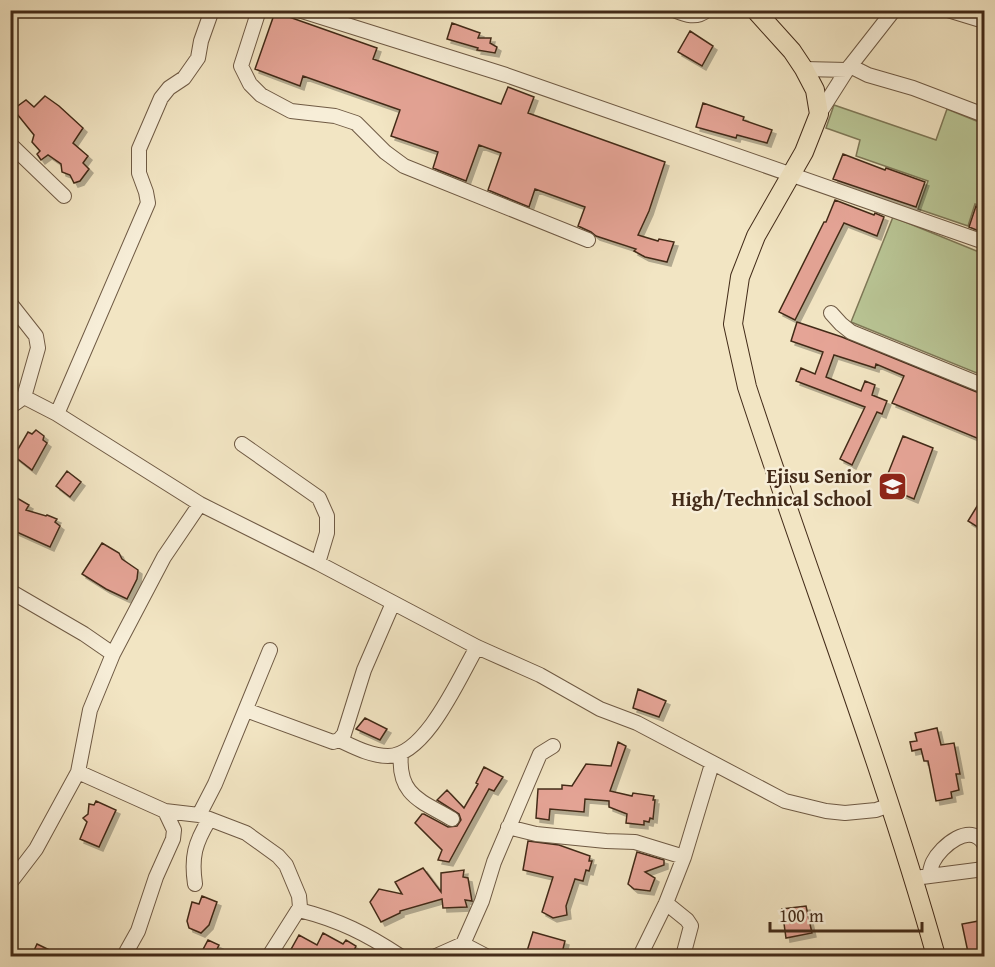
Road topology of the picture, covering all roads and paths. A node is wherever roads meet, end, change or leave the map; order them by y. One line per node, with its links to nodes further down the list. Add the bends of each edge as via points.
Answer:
1 (212, 10): 24 (street, via 198,58 184,78 161,98 139,149 139,172 148,204)
2 (259, 10): 17 (street, via 242,66 250,84 261,95 291,111 335,116 356,123 404,166)
3 (299, 10): 15 (street, via 506,75)
4 (674, 10): 5 (street, via 689,16)
5 (707, 10)
6 (754, 10): 11 (main road)
7 (894, 10): 10 (street)
8 (948, 10): 9 (street)
9 (984, 21)
10 (849, 68): 11 (street); 12 (street); 13 (street)
11 (804, 69): 12 (main road, via 815,90)
12 (819, 114): 15 (main road)
13 (984, 116)
14 (10, 144): 16 (street)
15 (792, 173): 18 (street); 39 (main road, via 747,258 733,324 753,408)
16 (64, 196)
17 (588, 240)
18 (984, 242)
19 (10, 303): 22 (street, via 38,340)
20 (831, 313): 21 (street, via 851,332)
21 (984, 386)
22 (24, 397): 23 (street); 24 (street)
23 (10, 406)
24 (57, 414): 26 (street)
25 (242, 444): 27 (street, via 319,498 327,516 327,533)
26 (200, 504): 27 (street); 32 (street, via 164,557)
27 (318, 563): 29 (street)
28 (10, 591): 32 (street)
29 (393, 603): 30 (street); 34 (street)
30 (477, 647): 36 (street, via 429,731); 37 (street, via 540,675 600,709 637,723)
31 (270, 650): 33 (street)
32 (113, 654): 38 (street, via 90,710)
33 (246, 710): 34 (street, via 333,742); 41 (street)
34 (339, 740): 36 (street, via 369,753)
35 (553, 746): 43 (street, via 540,754)
36 (401, 753): 42 (street, via 406,789)
37 (712, 764): 39 (street, via 784,801 826,811 862,812); 45 (street)
38 (78, 772): 40 (street); 48 (street, via 36,849)
39 (890, 805): 47 (main road)
40 (165, 811): 41 (street); 53 (street, via 174,830 173,839)
41 (204, 817): 49 (street, via 194,853); 51 (street, via 246,832 278,856 299,896)
42 (453, 819)
43 (508, 827): 45 (street, via 536,834 635,842); 52 (street)
44 (984, 844): 47 (street, via 976,835 968,834 948,843)
45 (684, 857): 50 (street)
46 (984, 869): 47 (street)
47 (922, 877): 60 (main road)
48 (10, 883)
49 (195, 884)
50 (666, 903): 58 (street); 59 (street, via 691,926)
51 (299, 910): 54 (street); 55 (street, via 347,925)
52 (463, 944): 56 (street); 57 (street)
53 (124, 957)
54 (269, 957)
55 (400, 957)
56 (436, 957)
57 (486, 957)
58 (640, 957)
59 (683, 957)
60 (936, 957)

